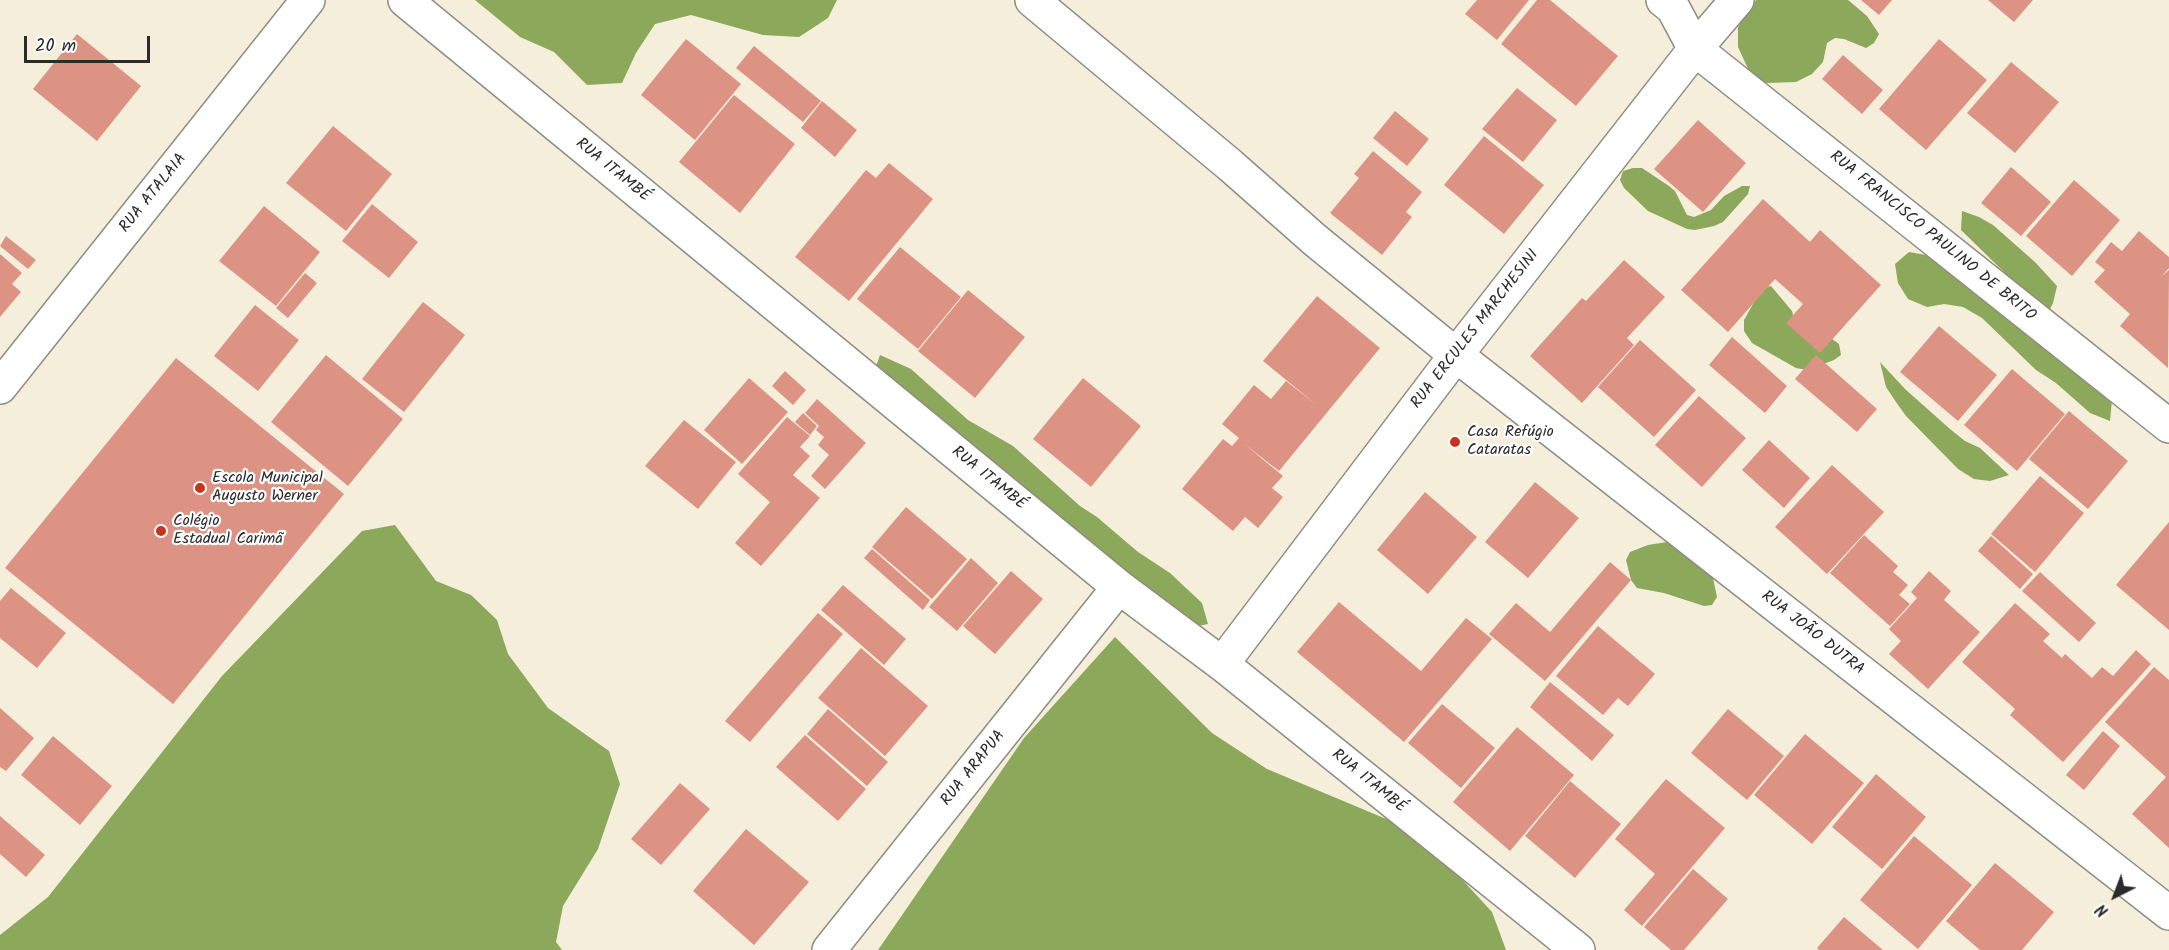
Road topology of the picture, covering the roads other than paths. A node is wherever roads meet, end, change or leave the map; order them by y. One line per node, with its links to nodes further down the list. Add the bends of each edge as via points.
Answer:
1 (308, 0): 8 (street, RUA ATALAIA)
2 (405, 0): 10 (street, RUA ITAMBÉ)
3 (1032, 0): 7 (street, RUA JOÃO DUTRA)
4 (1663, 0): 6 (street, via 1673,8)
5 (1737, 0): 6 (street, RUA ERCULES MARCHESINI)
6 (1695, 49): 7 (street, RUA ERCULES MARCHESINI); 9 (street, RUA FRANCISCO PAULINO DE BRITO)
7 (1456, 355): 11 (street, RUA ERCULES MARCHESINI); 12 (street, RUA JOÃO DUTRA)
8 (0, 387)
9 (2169, 426)
10 (1119, 587): 11 (street, RUA ITAMBÉ); 13 (street, RUA ARAPUA)
11 (1221, 664): 14 (street, RUA ITAMBÉ)
12 (2169, 913)
13 (829, 950)
14 (1578, 950)

